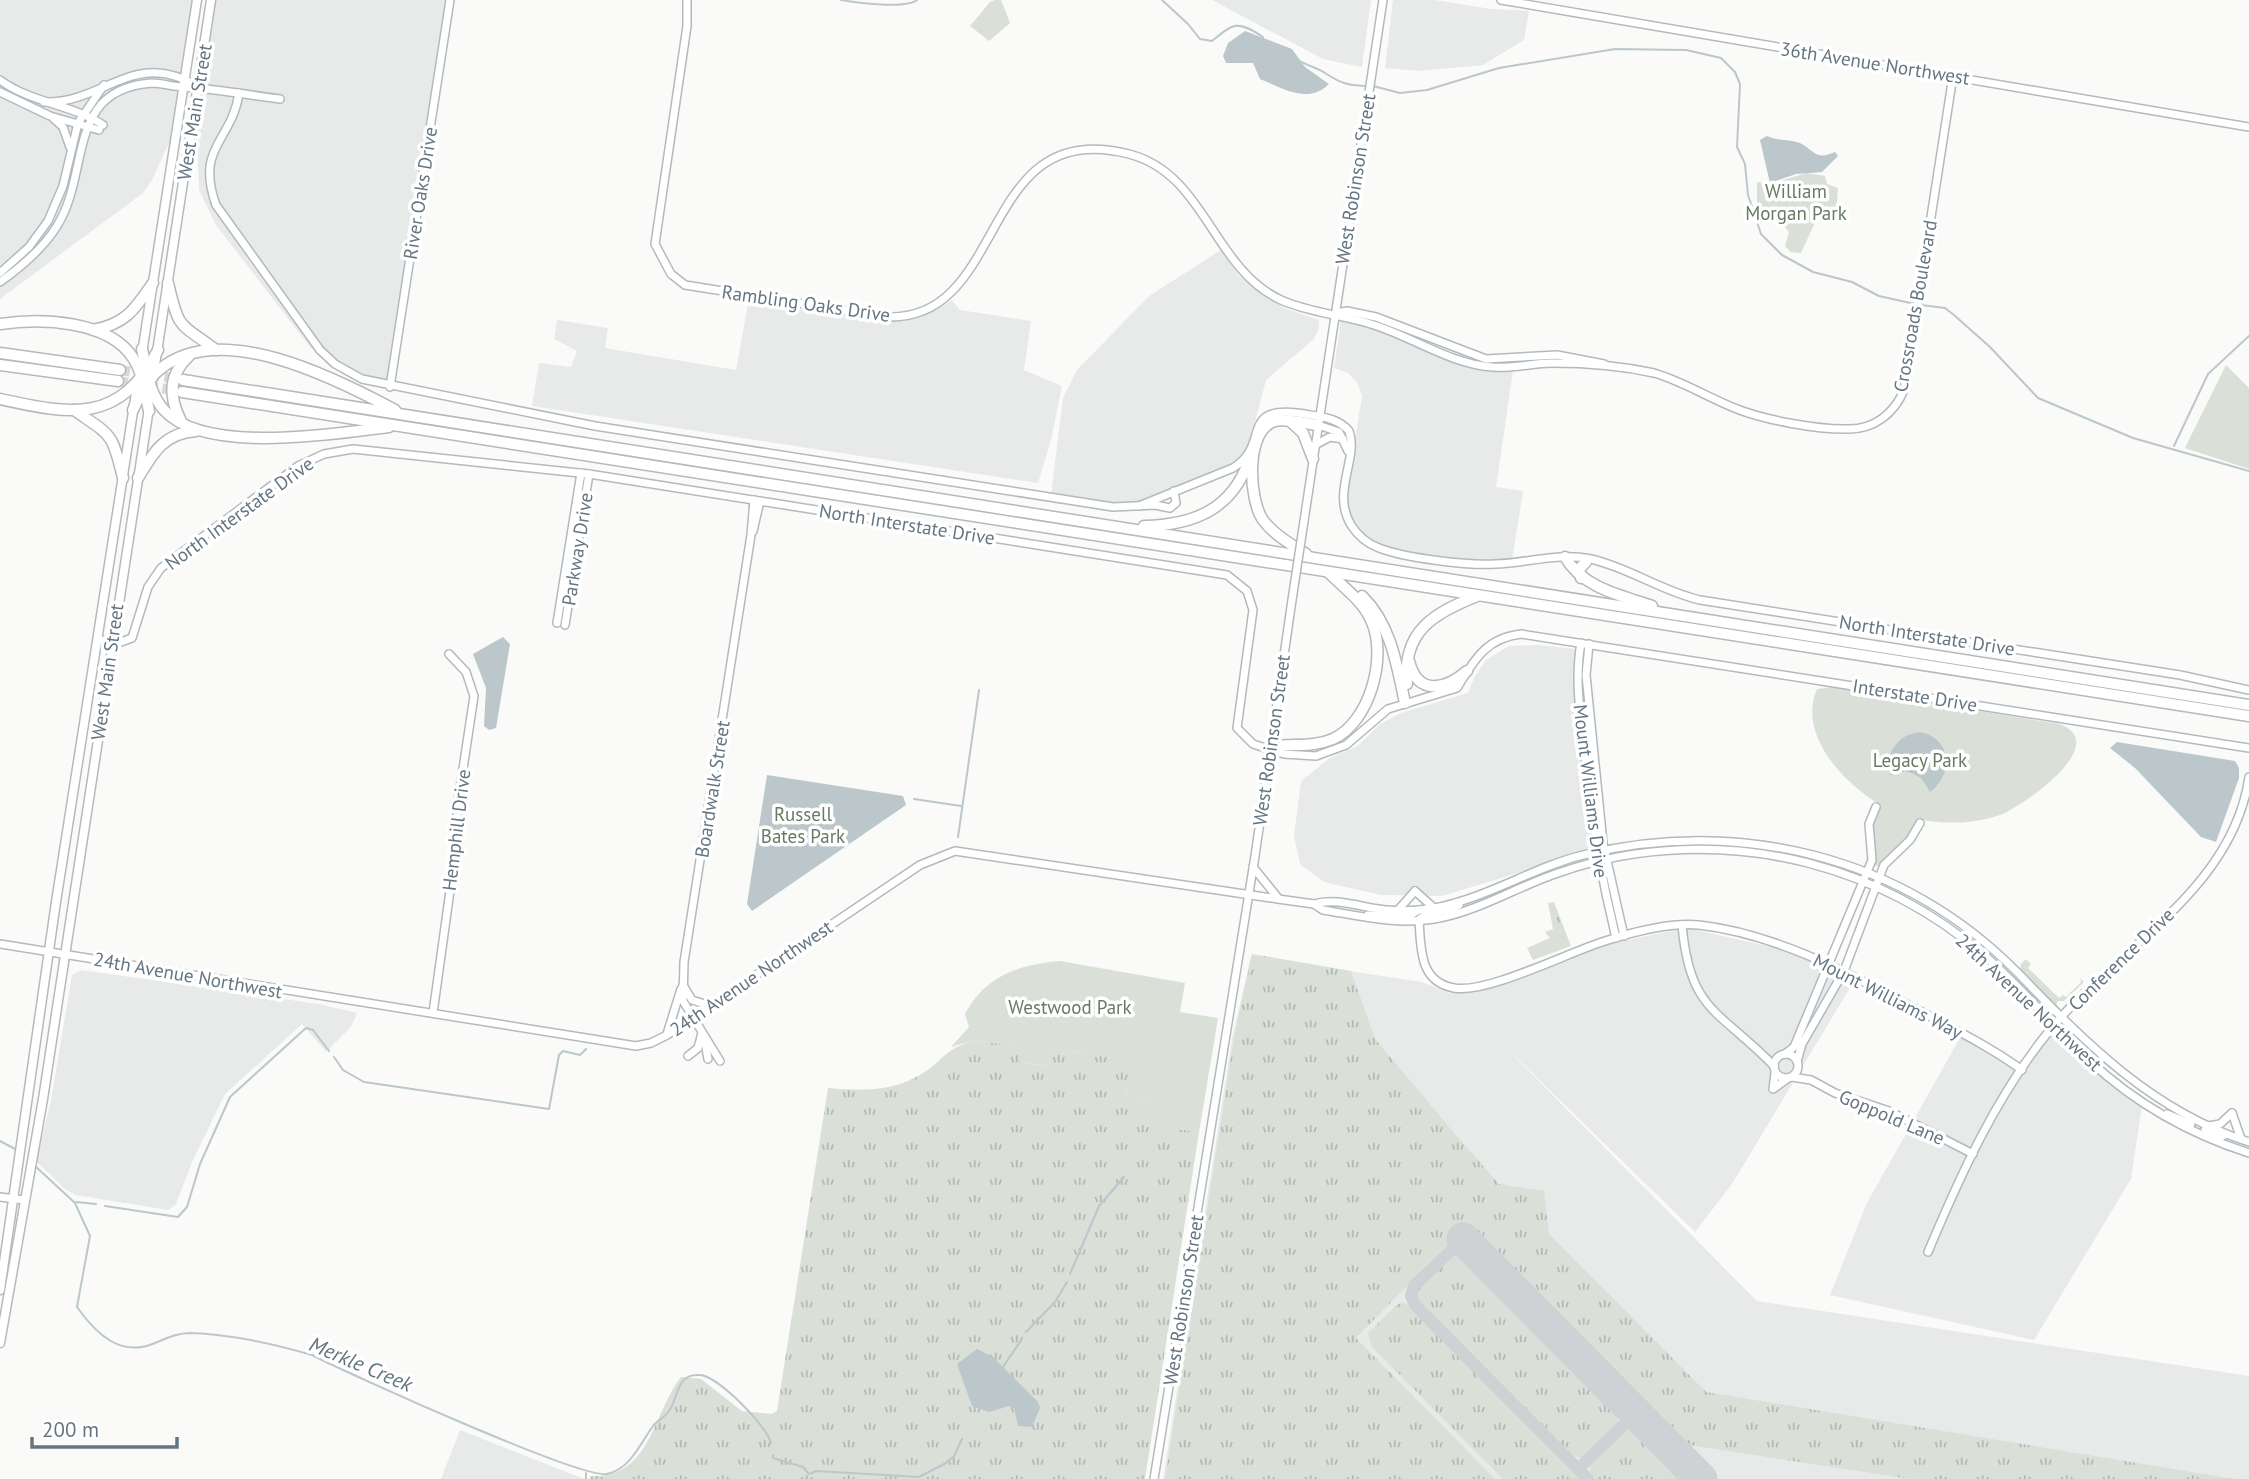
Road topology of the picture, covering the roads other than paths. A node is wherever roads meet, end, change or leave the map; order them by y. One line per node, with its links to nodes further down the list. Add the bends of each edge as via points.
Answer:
1 (197, 0): 9 (main road, West Main Street)
2 (211, 0): 11 (main road, West Main Street)
3 (450, 0): 38 (main road, River Oaks Drive)
4 (687, 0): 25 (main road, Rambling Oaks Drive, via 655,244 682,284 887,317 920,312 944,300 965,278 1008,201 1030,175 1059,157 1102,150 1140,157 1174,177 1192,196 1229,255 1257,285 1283,301)
5 (1383, 0): 25 (main road, West Robinson Street)
6 (1501, 0): 7 (main road, 36th Avenue Northwest)
7 (1953, 76): 19 (main road, 36th Avenue Northwest); 25 (main road, Crossroads Boulevard, via 1901,396 1885,417 1859,429 1750,414 1658,375 1614,367 1552,363 1481,366)
8 (0, 79): 15 (main road)
9 (184, 83): 10 (main road, via 152,72); 11 (main road); 17 (main road, via 122,89); 23 (main road, West Main Street)
10 (104, 85): 15 (main road, via 75,100); 17 (main road)
11 (198, 87): 13 (main road); 24 (main road, West Main Street)
12 (0, 92): 16 (main road)
13 (239, 93): 14 (main road); 38 (main road, North Interstate Drive, via 235,114 210,157 211,189 220,212 327,357 353,376)
14 (280, 99)
15 (44, 102): 17 (main road)
16 (50, 117): 17 (main road); 20 (main road, via 66,134)
17 (84, 120): 18 (main road); 20 (main road); 22 (main road, via 69,200 57,227 24,264)
18 (101, 127)
19 (2249, 127)
20 (70, 157): 21 (main road, via 48,221 29,247)
21 (0, 273)
22 (0, 282)
23 (153, 283): 27 (highway, via 126,319); 28 (main road, West Main Street)
24 (168, 283): 29 (main road, West Main Street); 30 (highway, via 183,327)
25 (1335, 313): 45 (main road, West Robinson Street)
26 (0, 324): 27 (highway, via 40,322)
27 (92, 330): 35 (highway, via 118,342)
28 (142, 349): 35 (highway)
29 (158, 350): 35 (highway)
30 (216, 350): 31 (highway); 44 (highway, via 296,363)
31 (194, 352): 35 (highway, via 172,360); 47 (highway, via 180,364 172,387)
32 (0, 354): 34 (highway)
33 (0, 365): 37 (highway)
34 (120, 370)
35 (145, 380): 41 (highway, via 110,404); 42 (highway); 43 (highway); 47 (highway, via 164,410)
36 (183, 380): 44 (highway)
37 (118, 382)
38 (390, 387): 60 (main road, North Interstate Drive, via 661,437 1112,507)
39 (182, 391): 48 (highway)
40 (0, 399): 41 (highway)
41 (73, 410): 56 (highway, via 98,424 113,440)
42 (133, 410): 56 (main road, West Main Street)
43 (149, 411): 57 (main road, West Main Street)
44 (402, 414): 61 (highway)
45 (1319, 421): 46 (highway); 50 (main road, North Interstate Drive); 51 (main road, West Robinson Street); 52 (main road, North Interstate Drive, via 1274,412 1258,425); 53 (main road, North Interstate Drive, via 1338,422 1347,429)
46 (1291, 422): 54 (highway, via 1303,433); 62 (highway, via 1275,421 1261,433 1252,493 1267,525)
47 (182, 424): 49 (highway)
48 (400, 426): 49 (highway, via 271,439); 66 (highway)
49 (202, 430): 57 (highway, via 164,441)
50 (1345, 440): 51 (main road, via 1330,437); 53 (main road, North Interstate Drive)
51 (1315, 445): 54 (main road, West Robinson Street)
52 (1252, 446): 58 (main road, North Interstate Drive, via 1233,468); 61 (highway, via 1235,489 1201,517 1163,525)
53 (1349, 452): 63 (main road, North Interstate Drive, via 1343,497 1346,514 1360,537 1378,548 1481,565)
54 (1313, 459): 81 (main road, West Robinson Street, bridge)
55 (585, 474): 59 (main road, North Interstate Drive); 70 (main road, Parkway Drive); 72 (main road, North Interstate Drive, via 363,449 324,454 290,472 166,563 148,587 132,638)
56 (123, 478): 71 (main road, West Main Street)
57 (138, 478): 72 (main road, West Main Street)
58 (1174, 491): 60 (main road, North Interstate Drive); 60 (main road, North Interstate Drive, via 1172,507)
59 (757, 500): 81 (main road, North Interstate Drive, via 1233,577 1247,591 1253,610 1236,723 1248,741); 118 (main road, Boardwalk Street)
60 (1139, 506)
61 (1104, 525): 62 (highway)
62 (1309, 557): 69 (highway)
63 (1565, 557): 64 (main road, North Interstate Drive); 65 (main road, North Interstate Drive); 67 (highway)
64 (1586, 562): 65 (main road, North Interstate Drive); 67 (highway, via 1579,569)
65 (1610, 565): 77 (main road, North Interstate Drive, via 1660,589 1700,600 2180,675)
66 (1328, 572): 68 (highway); 78 (highway, via 1359,594 1378,616); 81 (highway, via 1361,604 1374,627 1377,649 1369,698 1353,725 1337,737 1315,745)
67 (1581, 578): 69 (highway)
68 (1480, 595): 75 (highway, via 1433,617); 80 (highway)
69 (1679, 615): 79 (highway)
70 (561, 624)
71 (99, 640): 72 (main road); 88 (main road, West Main Street)
72 (111, 641): 90 (main road, West Main Street)
73 (1585, 643): 76 (main road, North Interstate Drive, via 1512,635 1486,647); 82 (main road, Interstate Drive); 86 (main road, Mount Williams Drive); 87 (main road, Mount Williams Drive, via 1577,683)
74 (449, 654): 120 (main road, Hemphill Drive, via 466,672 474,696)
75 (1408, 655): 76 (highway, via 1416,677 1432,686 1445,686); 78 (highway)
76 (1467, 671): 78 (main road, North Interstate Drive, via 1457,688 1448,693)
77 (2249, 690)
78 (1408, 702): 81 (main road, North Interstate Drive, via 1382,713 1354,740 1328,754 1294,755)
79 (2249, 705)
80 (2249, 716)
81 (1269, 747): 92 (main road, West Robinson Street)
82 (2249, 748)
83 (2249, 777): 121 (main road, Conference Drive, via 2239,820 2208,872)
84 (1875, 807): 93 (main road, via 1869,824 1873,859)
85 (1920, 823): 94 (main road)
86 (1605, 849): 87 (main road, 24th Avenue Northwest); 89 (main road, Mount Williams Drive); 93 (main road, 24th Avenue Northwest, via 1683,839 1748,842 1804,852)
87 (1596, 852): 91 (main road, Mount Williams Drive); 100 (main road, 24th Avenue Northwest, via 1549,865)
88 (63, 857): 90 (main road); 114 (main road, West Main Street)
89 (1606, 859): 91 (main road, 24th Avenue Northwest); 95 (main road, 24th Avenue Northwest, via 1671,850 1732,850 1791,859); 110 (main road, Mount Williams Drive)
90 (79, 860): 115 (main road, West Main Street)
91 (1597, 861): 106 (main road, 24th Avenue Northwest); 112 (main road, Mount Williams Drive)
92 (1253, 867): 98 (main road, West Robinson Street); 99 (main road)
93 (1867, 872): 94 (main road, 24th Avenue Northwest); 95 (main road)
94 (1879, 877): 96 (main road); 121 (main road, 24th Avenue Northwest, via 1920,897 1970,931)
95 (1864, 881): 96 (main road, 24th Avenue Northwest); 116 (main road)
96 (1875, 887): 117 (main road); 123 (main road, 24th Avenue Northwest, via 1921,910 1969,943)
97 (1415, 891): 102 (main road); 103 (main road); 104 (main road)
98 (1248, 894): 99 (main road, 24th Avenue Northwest); 119 (main road, 24th Avenue Northwest, via 955,851 920,865); 149 (main road, West Robinson Street)
99 (1278, 899): 101 (main road, 24th Avenue Northwest)
100 (1466, 900): 102 (main road, 24th Avenue Northwest); 107 (main road)
101 (1314, 904): 104 (main road, 24th Avenue Northwest, via 1324,901); 105 (main road, 24th Avenue Northwest)
102 (1434, 908): 103 (main road, 24th Avenue Northwest)
103 (1418, 910): 104 (main road, 24th Avenue Northwest); 105 (main road, via 1409,916)
104 (1398, 911)
105 (1359, 916): 108 (main road, 24th Avenue Northwest)
106 (1432, 919): 107 (main road, 24th Avenue Northwest); 111 (main road)
107 (1419, 920): 108 (main road, 24th Avenue Northwest); 111 (main road)
108 (1401, 921): 111 (main road)
109 (1682, 925): 110 (main road, Mount Williams Way); 116 (main road, Mount Williams Way, via 1767,941); 126 (main road, via 1686,965 1698,993 1717,1016)
110 (1624, 936): 112 (main road, Mount Williams Way)
111 (1420, 937): 112 (main road, via 1422,961 1429,974 1445,986 1462,989)
112 (1616, 938)
113 (0, 944): 114 (main road, 24th Avenue Northwest)
114 (48, 951): 115 (main road, 24th Avenue Northwest); 144 (main road, West Main Street)
115 (65, 954): 120 (main road, 24th Avenue Northwest); 145 (main road, West Main Street)
116 (1831, 965): 117 (main road, Mount Williams Way); 127 (main road, via 1794,1047)
117 (1844, 971): 131 (main road, via 1802,1044); 133 (main road, Mount Williams Way, via 1971,1037)
118 (683, 985): 119 (main road, via 692,1000); 122 (main road, Boardwalk Street, via 684,1002); 124 (main road)
119 (711, 1006): 122 (main road, 24th Avenue Northwest)
120 (433, 1013): 124 (main road, 24th Avenue Northwest, via 629,1045 651,1043)
121 (2061, 1017): 123 (main road, Conference Drive); 138 (main road, 24th Avenue Northwest, via 2130,1080)
122 (692, 1018): 124 (main road, 24th Avenue Northwest); 125 (main road, Boardwalk Street)
123 (2054, 1025): 133 (main road, Conference Drive); 136 (main road, 24th Avenue Northwest, via 2109,1077)
124 (667, 1035)
125 (703, 1035): 128 (main road); 129 (main road); 130 (main road, Boardwalk Street)
126 (1759, 1051): 127 (main road); 132 (main road)
127 (1783, 1055): 131 (main road, Goppold Lane); 132 (main road)
128 (688, 1056)
129 (708, 1059)
130 (720, 1061)
131 (1798, 1063): 134 (main road); 135 (main road, Goppold Lane)
132 (1774, 1069): 134 (main road); 134 (main road, via 1773,1089)
133 (2022, 1070): 142 (main road, Conference Drive)
134 (1790, 1078): 135 (main road, Goppold Lane)
135 (1811, 1080): 142 (main road, Goppold Lane, via 1913,1122)
136 (2156, 1111): 139 (main road, via 2221,1137); 141 (main road, 24th Avenue Northwest, via 2224,1144)
137 (2232, 1114): 138 (main road, via 2220,1124); 139 (main road); 140 (main road)
138 (2207, 1126): 139 (main road, 24th Avenue Northwest)
139 (2226, 1134): 140 (main road, 24th Avenue Northwest)
140 (2245, 1141)
141 (2249, 1150)
142 (1973, 1154): 146 (main road, Conference Drive)
143 (0, 1197): 144 (main road)
144 (13, 1199): 145 (main road); 147 (main road, West Main Street)
145 (24, 1200): 148 (main road, West Main Street)
146 (1928, 1252)
147 (0, 1290)
148 (0, 1343)
149 (1154, 1479)

